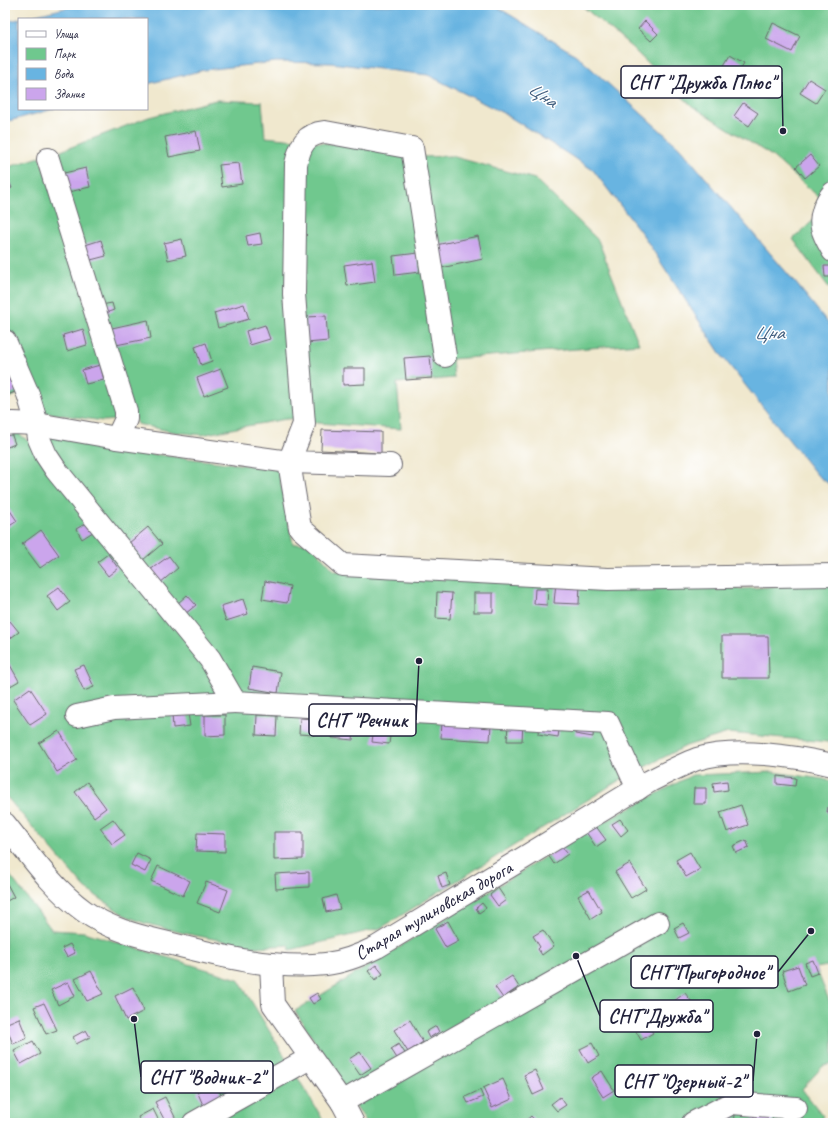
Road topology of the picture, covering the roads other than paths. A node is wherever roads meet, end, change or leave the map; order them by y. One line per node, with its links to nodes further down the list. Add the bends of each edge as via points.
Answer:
1 (48, 158): 8 (street, via 126,411 126,419)
2 (831, 196): 3 (street, via 822,212 821,228)
3 (833, 251)
4 (5, 341): 7 (street, via 28,394)
5 (445, 356): 9 (street, via 412,148 325,132 315,133 300,149 296,164 294,294 304,424)
6 (5, 424): 7 (street)
7 (37, 424): 8 (street); 12 (street, via 39,439 46,456 210,659)
8 (117, 438): 9 (street)
9 (289, 462): 10 (street); 11 (street, via 300,528 342,565 608,579)
10 (390, 465)
11 (833, 575)
12 (235, 702): 13 (street, via 114,708); 15 (street, via 608,723)
13 (77, 716)
14 (833, 765): 15 (street, Старая тулиновская дорога, via 760,753 724,754 698,759)
15 (638, 789): 18 (street, Старая тулиновская дорога, via 377,947 349,959 327,964)
16 (5, 824): 18 (street, Старая тулиновская дорога, via 44,874 68,898 109,926 185,948)
17 (658, 923): 20 (street)
18 (271, 964): 19 (street, via 273,1004)
19 (310, 1058): 20 (street); 22 (street)
20 (342, 1102): 23 (street)
21 (796, 1108): 24 (street, via 732,1103)
22 (194, 1123)
23 (353, 1123)
24 (693, 1123)

